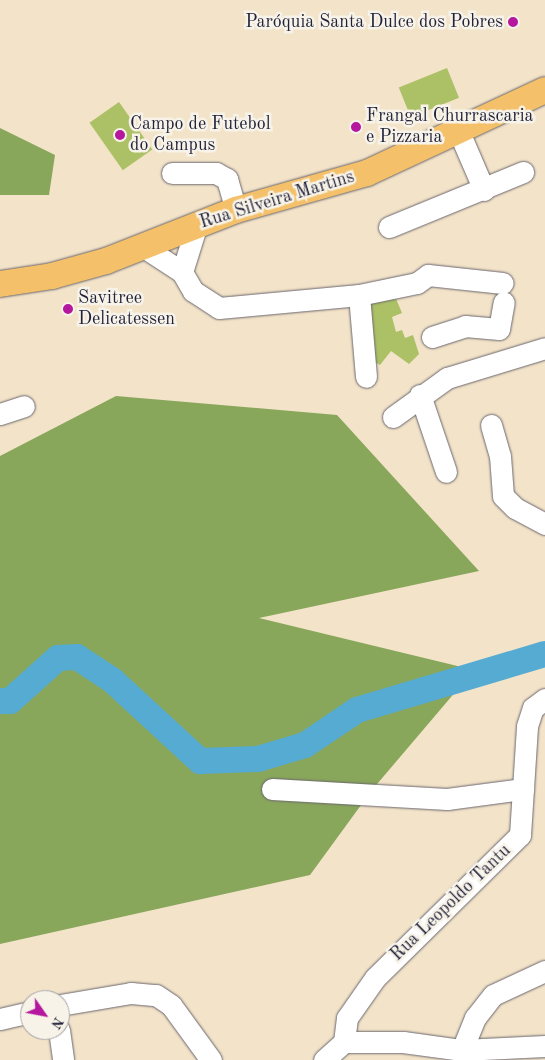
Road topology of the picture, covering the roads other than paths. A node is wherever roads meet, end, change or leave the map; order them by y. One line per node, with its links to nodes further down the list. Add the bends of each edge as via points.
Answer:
1 (545, 90): 2 (main road, Rua Silveira Martins)
2 (459, 132): 5 (street); 6 (main road, Rua Silveira Martins, via 367,173)
3 (523, 172): 5 (street)
4 (172, 173): 6 (street, via 216,173 227,180)
5 (484, 190): 8 (street)
6 (236, 210): 7 (main road, Rua Silveira Martins)
7 (197, 224): 9 (main road, Rua Silveira Martins); 10 (street)
8 (389, 227)
9 (142, 246): 10 (street); 11 (main road, Rua Silveira Martins, via 52,276)
10 (182, 272): 12 (street, via 193,290 219,308)
11 (0, 284)
12 (359, 295): 13 (street, via 417,283 428,275 441,274 504,292 499,329 465,326); 15 (street)
13 (432, 337)
14 (545, 348): 16 (street, via 447,378)
15 (366, 377)
16 (420, 395): 19 (street); 21 (street)
17 (24, 406): 18 (street)
18 (0, 414)
19 (393, 417)
20 (490, 425): 22 (street, via 500,456 504,496 525,515)
21 (446, 472)
22 (545, 524)
23 (545, 699): 24 (street, Rua Leopoldo Tantu, via 530,715)
24 (523, 789): 25 (street, via 447,799); 31 (street, Rua Leopoldo Tantu, via 522,830 515,841 439,910 375,978 347,1018)
25 (272, 790)
26 (545, 971): 33 (street, via 492,995 475,1018)
27 (70, 1003): 36 (street, via 122,994 156,995 171,1005)
28 (20, 1014): 29 (street)
29 (0, 1019)
30 (60, 1040): 35 (street)
31 (344, 1042): 34 (street); 37 (street)
32 (545, 1046): 33 (street)
33 (462, 1050): 34 (street)
34 (400, 1051)
35 (63, 1060)
36 (211, 1060)
37 (324, 1060)

